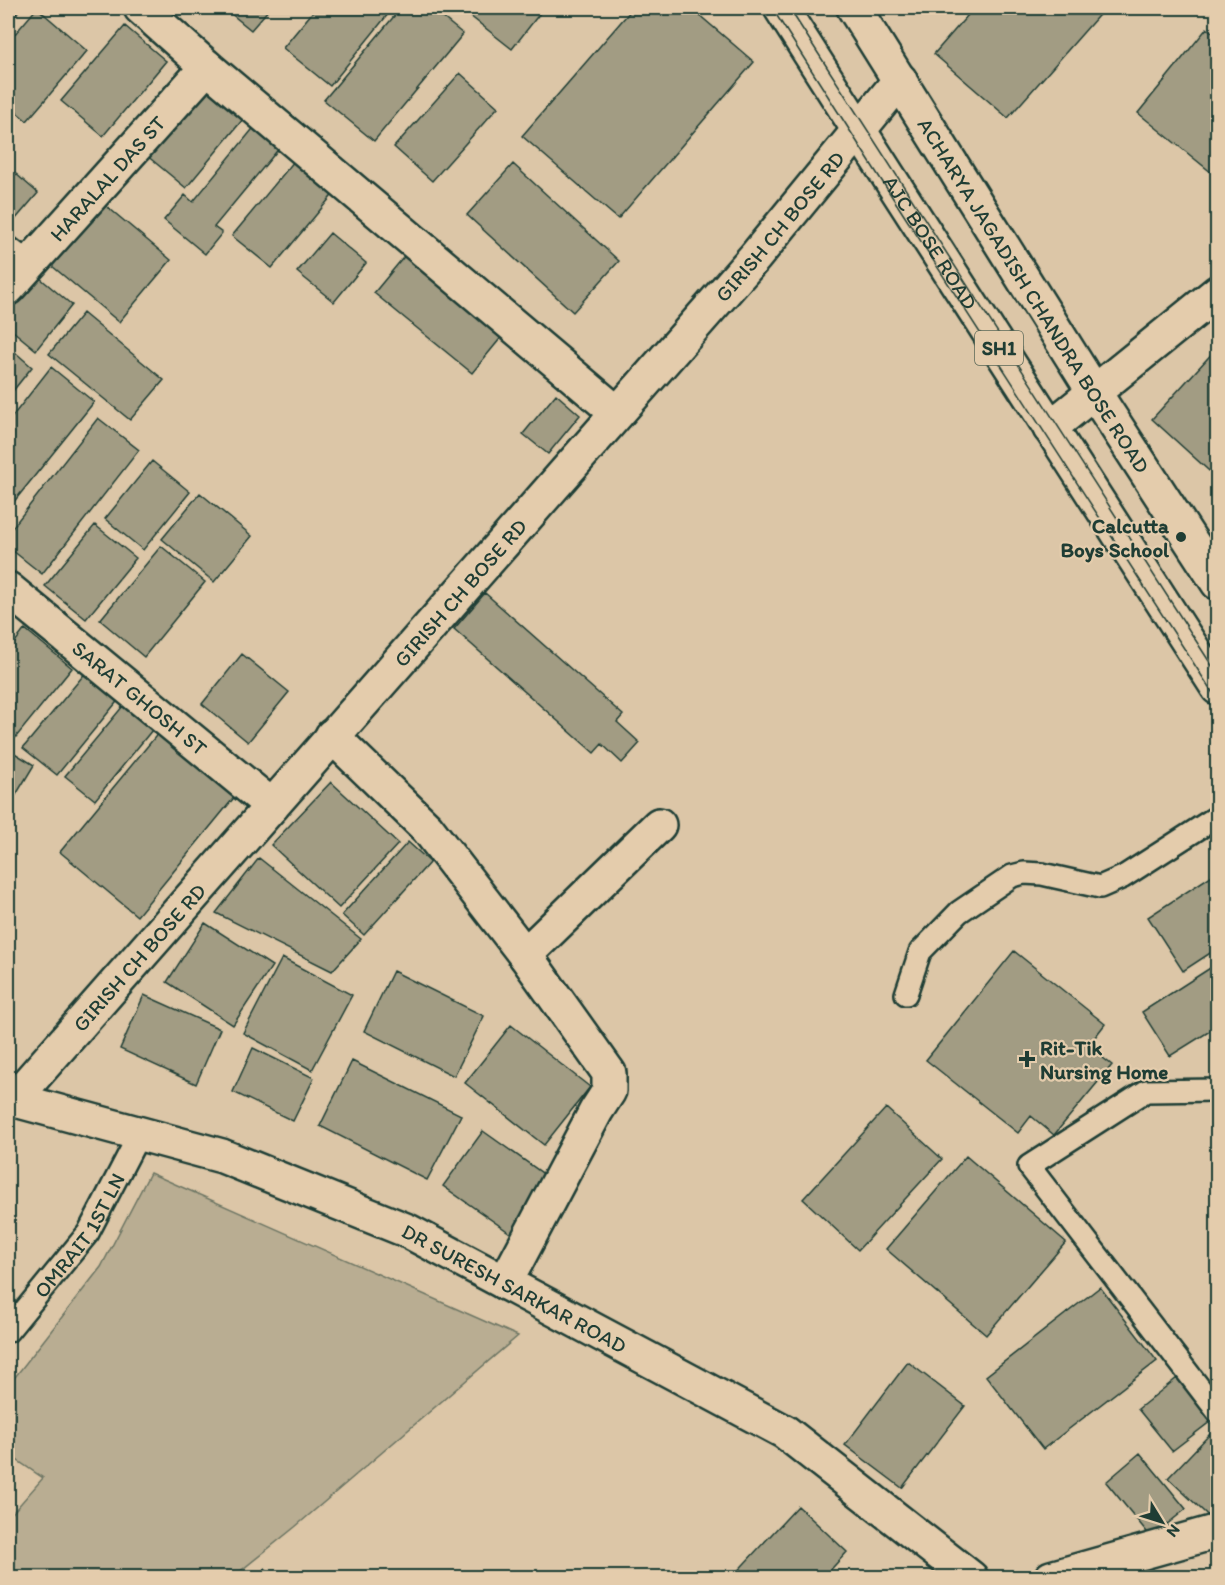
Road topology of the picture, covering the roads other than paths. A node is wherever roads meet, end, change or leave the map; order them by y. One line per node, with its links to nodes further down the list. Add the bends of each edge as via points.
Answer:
1 (141, 8): 4 (street)
2 (782, 8): 6 (street, AJC BOSE ROAD / SH1)
3 (854, 8): 5 (street, ACHARYA JAGADISH CHANDRA BOSE ROAD)
4 (207, 67): 7 (street, HARALAL DAS ST); 11 (street)
5 (900, 80): 6 (street, GIRISH CH BOSE RD); 10 (street, ACHARYA JAGADISH CHANDRA BOSE ROAD)
6 (859, 129): 11 (street, GIRISH CH BOSE RD, via 754,257); 12 (street, AJC BOSE ROAD / SH1)
7 (18, 255): 8 (street, HARALAL DAS ST)
8 (8, 288)
9 (1218, 292): 10 (street)
10 (1094, 392): 12 (street); 13 (street, ACHARYA JAGADISH CHANDRA BOSE ROAD)
11 (617, 413): 16 (street, GIRISH CH BOSE RD)
12 (1050, 428): 15 (street, AJC BOSE ROAD / SH1)
13 (1214, 567)
14 (8, 589): 17 (street, SARAT GHOSH ST)
15 (1218, 688)
16 (332, 736): 17 (street, GIRISH CH BOSE RD); 20 (street, via 427,828)
17 (272, 806): 23 (street, GIRISH CH BOSE RD)
18 (1218, 816): 21 (lane, via 1123,877 1100,886 1042,874 1012,876 959,912 920,952)
19 (659, 825): 20 (street)
20 (525, 956): 25 (street, via 609,1073 609,1091)
21 (906, 994)
22 (1218, 1090): 27 (lane, via 1146,1091 1029,1166)
23 (11, 1098): 24 (street, DR SURESH SARKAR ROAD)
24 (140, 1133): 25 (street, DR SURESH SARKAR ROAD, via 222,1156 376,1218); 26 (lane, OMRAIT 1ST LN, via 88,1233)
25 (505, 1283): 29 (street, DR SURESH SARKAR ROAD, via 785,1432)
26 (8, 1331)
27 (1218, 1412)
28 (1218, 1532): 30 (street)
29 (971, 1578)
30 (1051, 1578)

